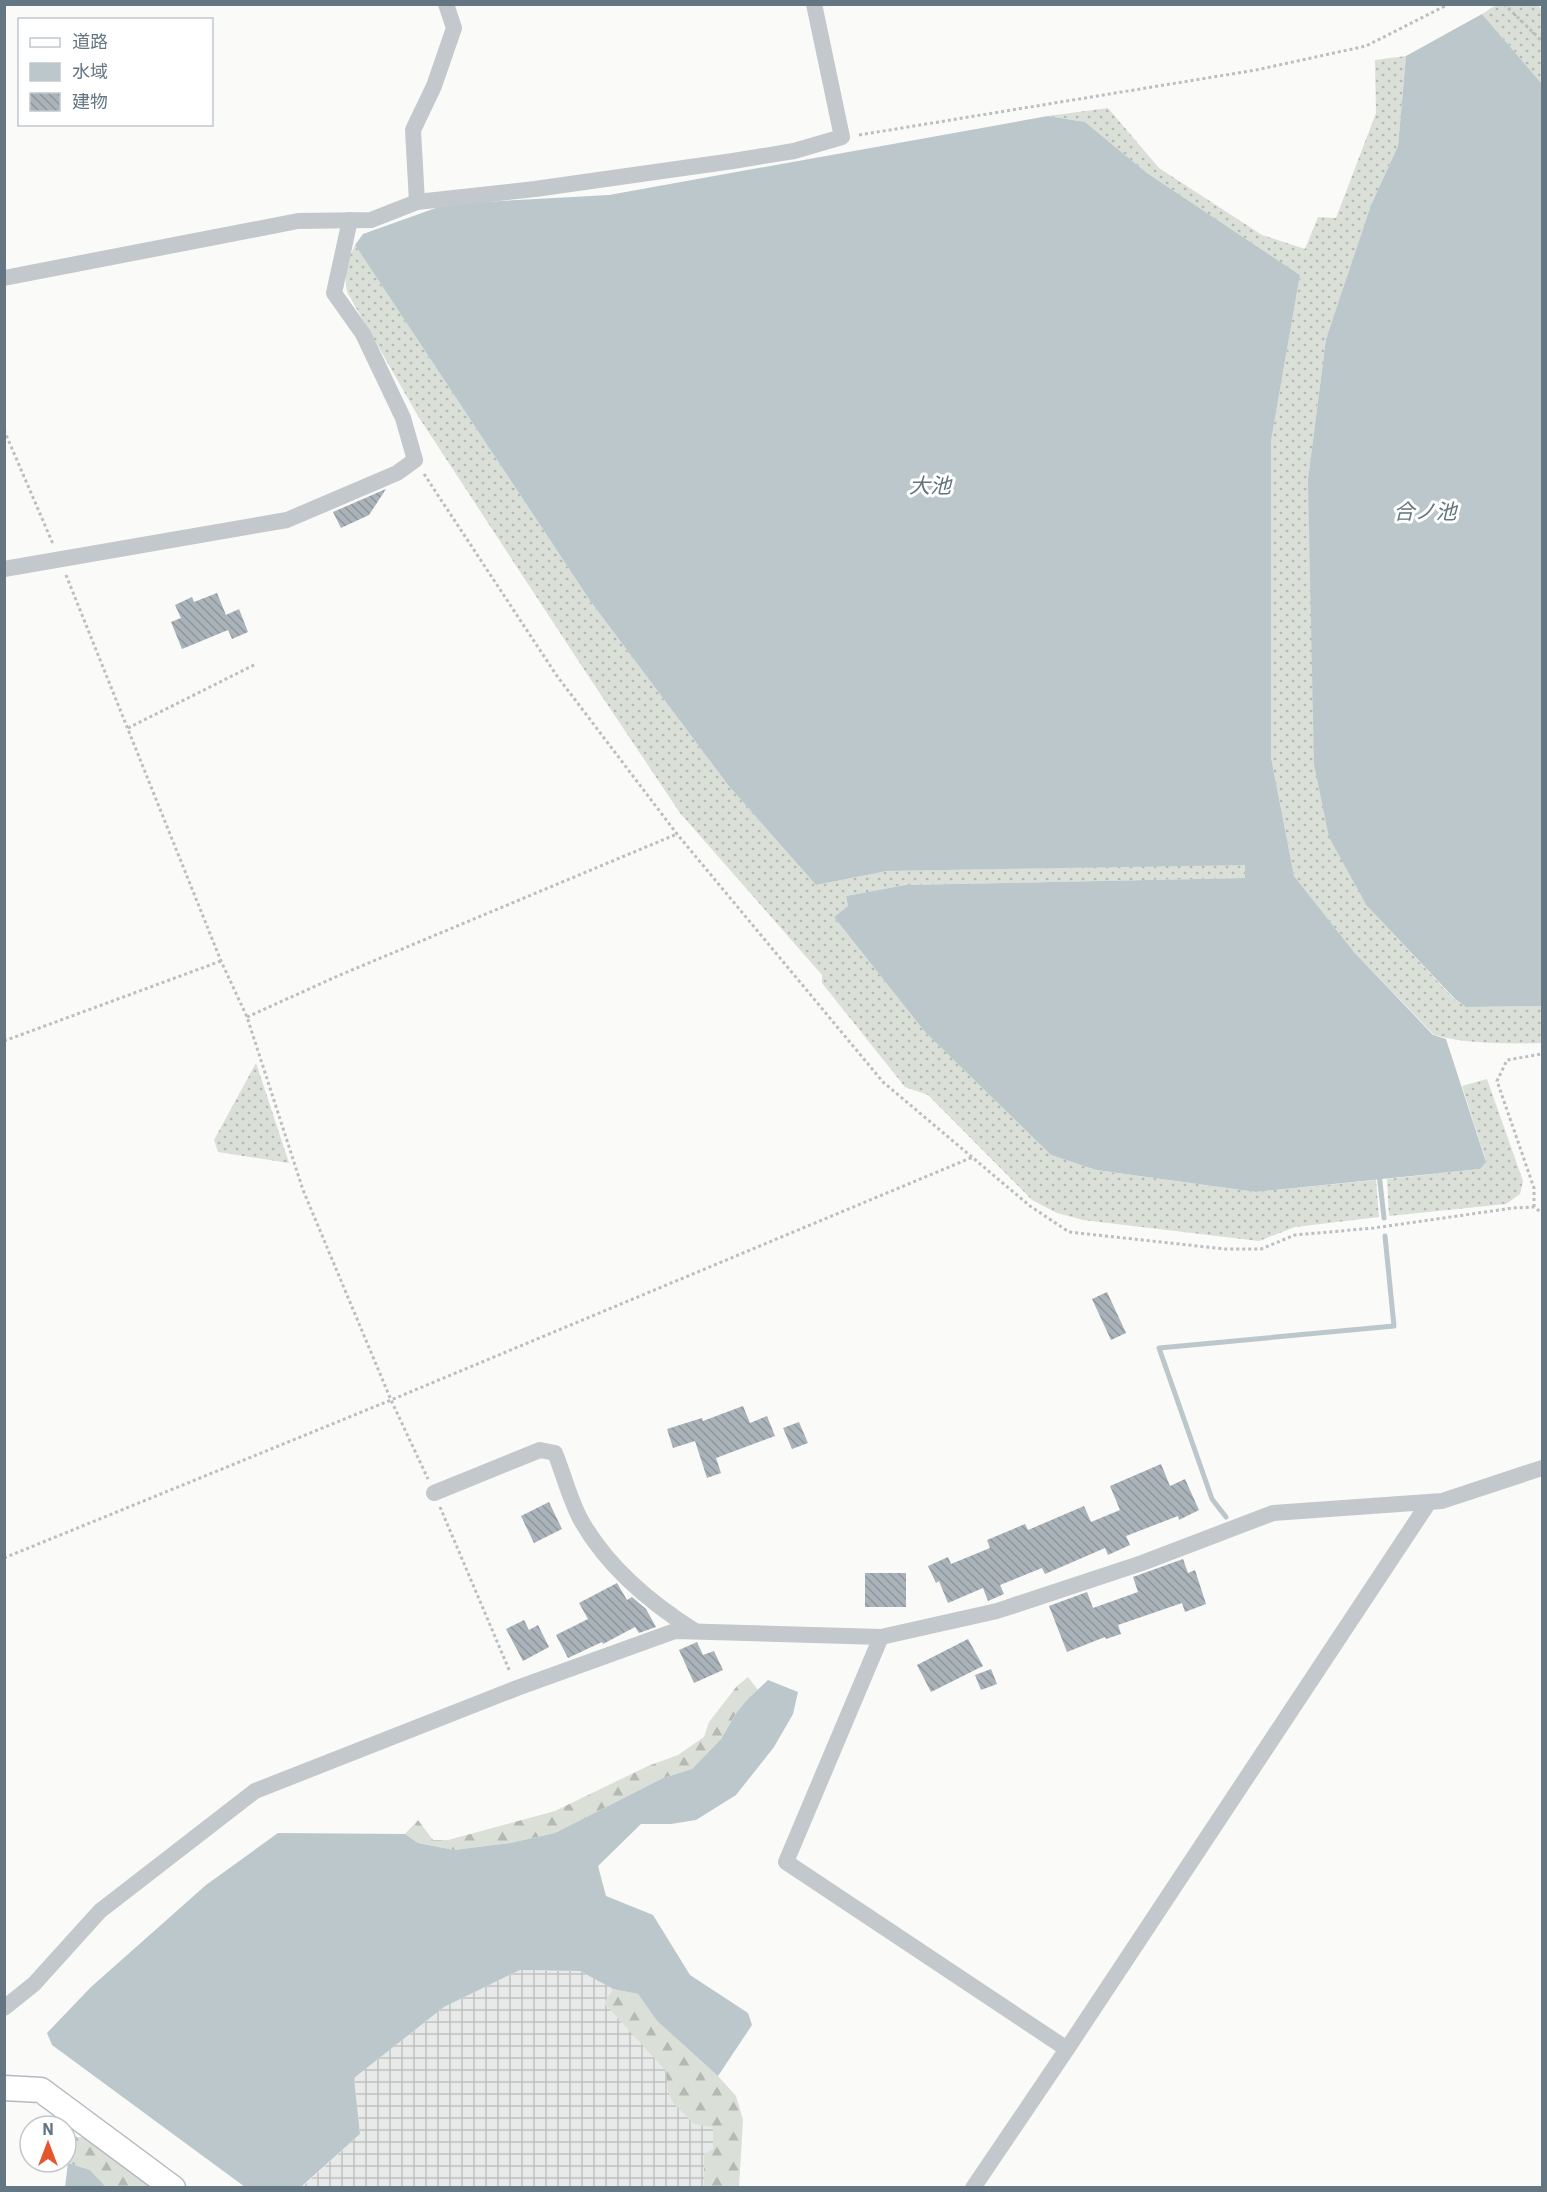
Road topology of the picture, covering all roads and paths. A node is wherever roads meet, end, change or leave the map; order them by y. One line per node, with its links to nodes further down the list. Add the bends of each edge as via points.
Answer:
1 (446, 4): 7 (street, via 453,28 434,86 413,130)
2 (814, 4): 6 (street)
3 (1449, 4): 6 (path, via 1366,46 1256,70)
4 (1504, 4): 5 (path)
5 (1542, 41)
6 (842, 137): 7 (street, via 794,151 733,161)
7 (417, 202): 8 (street, via 371,220)
8 (350, 220): 9 (street, via 298,221); 11 (street, via 334,293 363,334 403,418)
9 (4, 278)
10 (4, 430): 12 (path)
11 (415, 460): 12 (street, via 397,473 287,520); 16 (path, via 557,676)
12 (58, 558): 13 (street); 15 (path)
13 (4, 569)
14 (256, 664): 15 (path)
15 (128, 728): 17 (path)
16 (677, 834): 18 (path); 21 (path, via 883,1082)
17 (221, 961): 18 (path); 19 (path)
18 (247, 1017): 24 (path, via 303,1190)
19 (4, 1041)
20 (1542, 1054): 22 (path, via 1507,1060 1497,1081 1534,1188)
21 (973, 1157): 22 (path, via 1030,1206 1069,1232 1225,1249 1262,1249 1295,1235); 24 (path)
22 (1534, 1207): 23 (path)
23 (1542, 1213)
24 (391, 1400): 26 (path); 28 (path)
25 (1542, 1468): 27 (street)
26 (434, 1493): 29 (street, via 540,1450 555,1453 582,1522 619,1572 669,1615); 31 (path)
27 (1429, 1502): 30 (street, via 1273,1513 1142,1563 997,1611); 33 (street)
28 (4, 1558)
29 (695, 1631): 30 (street); 31 (street, via 675,1631)
30 (881, 1637): 33 (street, via 786,1862)
31 (517, 1688): 32 (street, via 255,1791 100,1911 34,1984)
32 (4, 2008)
33 (1067, 2049): 36 (street)
34 (4, 2088): 35 (street, via 41,2090)
35 (173, 2187)
36 (973, 2187)

